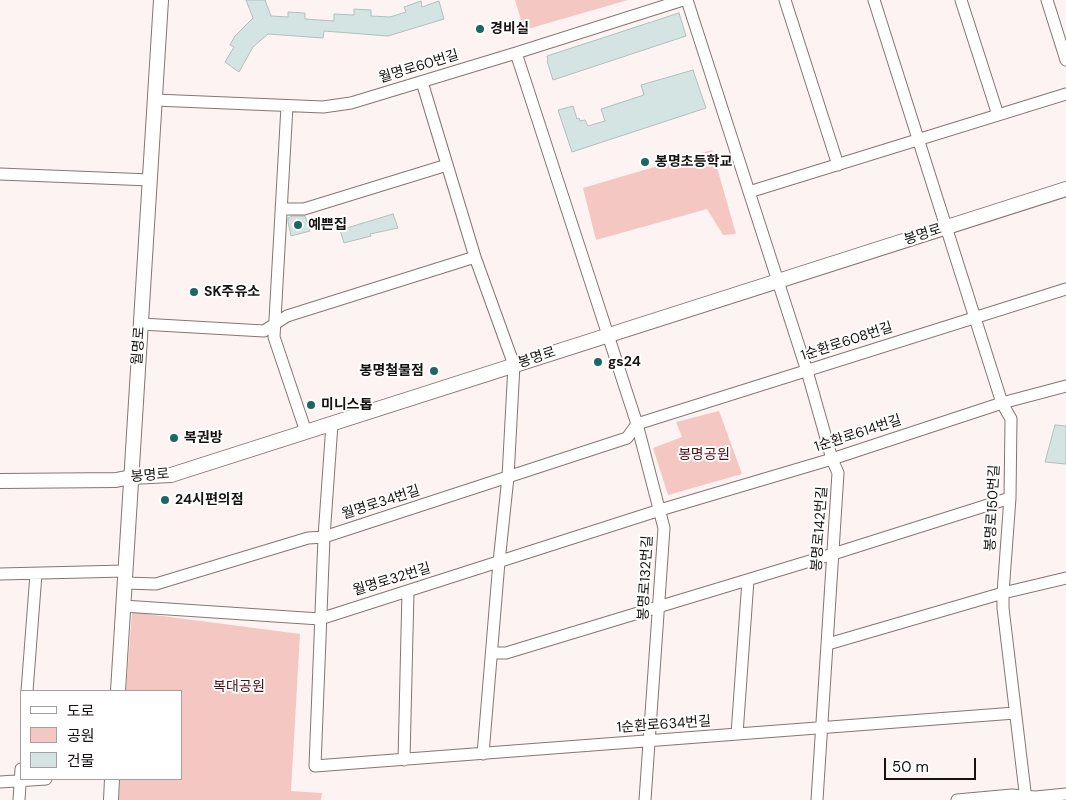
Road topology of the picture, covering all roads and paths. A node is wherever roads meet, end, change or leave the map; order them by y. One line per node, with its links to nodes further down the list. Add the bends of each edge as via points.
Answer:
1 (161, 0): 11 (street, 월명로)
2 (685, 0): 7 (street, 월명로60번길); 20 (street, 봉명로142번길)
3 (785, 0): 16 (street)
4 (874, 0): 14 (street, 봉명로150번길)
5 (961, 0): 13 (street)
6 (1046, 0): 8 (street)
7 (516, 53): 9 (street, 월명로60번길); 29 (street, 봉명로132번길)
8 (1066, 60)
9 (422, 82): 12 (street, 월명로60번길, via 351,103 323,107); 15 (street)
10 (1066, 94): 13 (street)
11 (155, 100): 12 (street, 월명로60번길); 18 (street, 월명로)
12 (287, 106): 21 (street)
13 (998, 115): 14 (street)
14 (918, 140): 16 (street); 22 (street, 봉명로150번길)
15 (447, 164): 21 (street, via 304,210); 23 (street)
16 (838, 165): 20 (street)
17 (0, 174): 18 (street)
18 (150, 180): 28 (street, 월명로)
19 (1066, 189): 22 (street, 봉명로)
20 (749, 192): 24 (street, 봉명로142번길)
21 (282, 209): 27 (street)
22 (947, 228): 24 (street, 봉명로); 26 (street, 봉명로150번길)
23 (475, 257): 27 (street); 30 (street)
24 (777, 282): 29 (street, 봉명로); 31 (street, 봉명로142번길)
25 (1066, 289): 26 (street, 1순환로608번길)
26 (974, 318): 31 (street, 1순환로608번길); 33 (street, 봉명로150번길)
27 (276, 322): 28 (street, via 264,331); 36 (street, via 274,337)
28 (141, 324): 38 (street, 월명로)
29 (608, 335): 30 (street, 봉명로); 35 (street, 봉명로132번길)
30 (514, 365): 34 (street, 봉명로); 39 (street)
31 (806, 371): 35 (street, 1순환로608번길); 37 (street, 봉명로142번길)
32 (1066, 386): 33 (street, 1순환로614번길)
33 (1002, 404): 37 (street, 1순환로614번길); 41 (street, 봉명로150번길, via 1011,419)
34 (332, 424): 36 (street, 봉명로); 43 (street)
35 (637, 424): 39 (street, 월명로34번길, via 627,438); 42 (street, 봉명로132번길)
36 (306, 432): 38 (street, 봉명로, via 171,476)
37 (832, 459): 42 (street, 1순환로614번길); 44 (street, 봉명로142번길, via 838,473)
38 (131, 477): 40 (street, 봉명로, via 116,480); 48 (street, 월명로)
39 (508, 477): 43 (street, 월명로34번길); 45 (street)
40 (0, 481)
41 (1010, 498): 44 (street); 52 (street, 봉명로150번길)
42 (660, 510): 45 (street, 월명로32번길); 54 (street, 봉명로132번길, via 664,528)
43 (324, 537): 48 (street, 월명로34번길, via 308,538 156,584); 55 (street)
44 (833, 554): 50 (street); 56 (street, 봉명로142번길)
45 (499, 562): 51 (street, 월명로32번길); 57 (street)
46 (0, 574): 47 (street, 월명로34번길)
47 (36, 574): 48 (street, 월명로34번길); 58 (street)
48 (125, 577): 53 (street, 월명로)
49 (1066, 578): 52 (street)
50 (748, 580): 54 (street); 62 (street)
51 (408, 591): 55 (street, 월명로32번길); 65 (street)
52 (1003, 593): 56 (street); 60 (street, 봉명로150번길)
53 (123, 606): 55 (street, 월명로32번길); 59 (street, 월명로)
54 (660, 606): 57 (street, via 506,653); 63 (street, 봉명로132번길)
55 (320, 619): 65 (street, 1순환로634번길, via 315,766)
56 (828, 644): 61 (street, 봉명로142번길)
57 (492, 653): 64 (street)
58 (27, 687)
59 (118, 690)
60 (1015, 713): 61 (street, 1순환로634번길); 71 (street, 봉명로150번길)
61 (823, 728): 62 (street, 1순환로634번길); 76 (street, 봉명로142번길)
62 (737, 734): 63 (street, 1순환로634번길)
63 (650, 741): 64 (street, 1순환로634번길); 75 (street, 봉명로132번길)
64 (483, 754): 65 (street, 1순환로634번길)
65 (404, 760)
66 (20, 775): 69 (street)
67 (21, 780): 73 (street)
68 (112, 780): 74 (street)
69 (0, 782)
70 (1066, 794): 71 (street)
71 (1025, 798): 72 (street)
72 (981, 799): 77 (street)
73 (19, 800)
74 (111, 800)
75 (645, 800)
76 (817, 800)
77 (957, 800)

